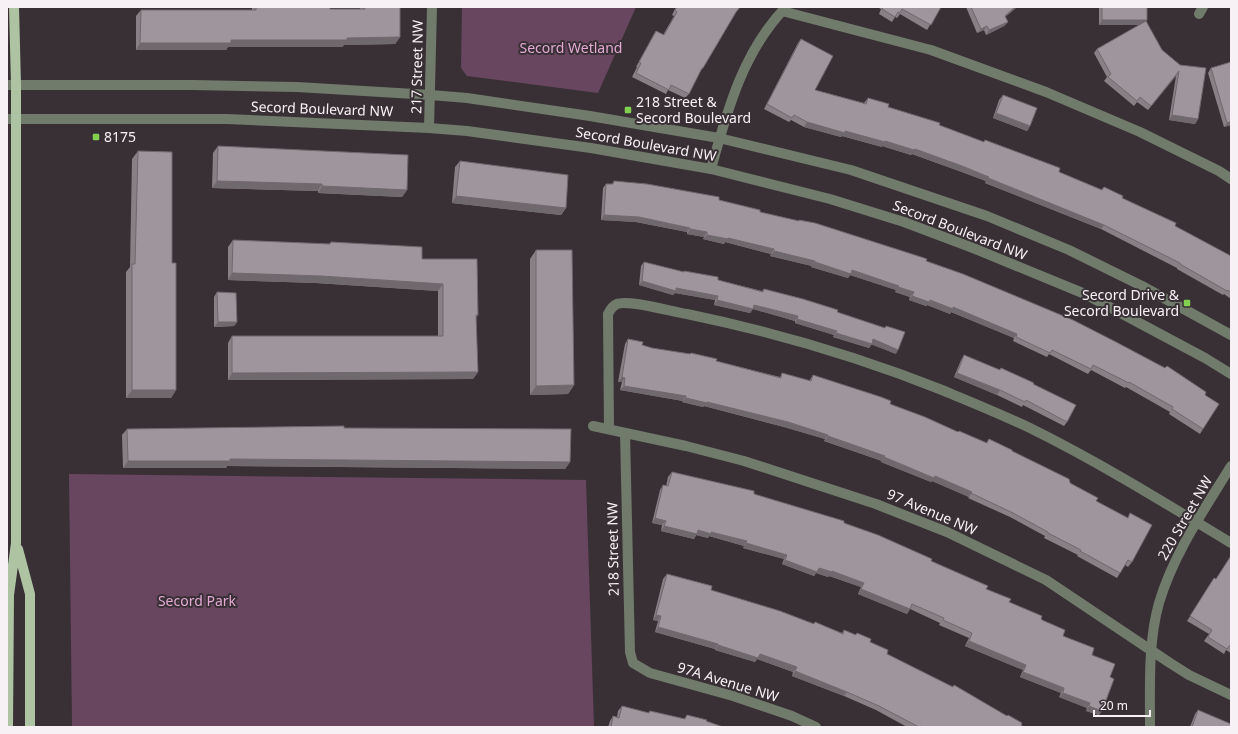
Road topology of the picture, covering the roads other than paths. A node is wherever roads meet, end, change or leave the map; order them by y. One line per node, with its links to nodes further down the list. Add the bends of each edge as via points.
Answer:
1 (14, 7): 4 (main road)
2 (432, 7): 5 (street, 217 Street NW)
3 (784, 9): 8 (street, via 757,44 746,65 730,102); 10 (street, via 931,50 1046,92 1140,132)
4 (11, 85): 5 (street, Secord Boulevard NW, via 297,87); 6 (main road)
5 (431, 95): 7 (street, 217 Street NW); 8 (street, Secord Boulevard NW, via 590,116)
6 (11, 119): 7 (street, Secord Boulevard NW, via 227,119); 18 (main road)
7 (429, 128): 9 (street, Secord Boulevard NW, via 591,148)
8 (719, 138): 9 (street); 11 (street, Secord Boulevard NW, via 851,170 987,216 1069,250 1135,282)
9 (711, 169): 12 (street, Secord Boulevard NW, via 830,199 904,222 973,248 1085,294)
10 (1231, 178)
11 (1231, 335)
12 (1231, 374)
13 (592, 426): 14 (street, 97 Avenue NW)
14 (609, 429): 15 (street, 97 Avenue NW); 17 (street, via 608,314 612,306 618,303 640,305 738,325 817,346 898,373 1029,428 1092,461)
15 (625, 433): 20 (street, 97 Avenue NW, via 752,463 876,504 947,532 1046,580); 21 (street, 218 Street NW, via 630,652)
16 (1231, 466): 17 (street, 220 Street NW)
17 (1197, 523): 19 (street); 20 (street, 220 Street NW, via 1180,549 1165,586 1154,625)
18 (16, 543): 23 (main road, via 10,595); 24 (main road, via 30,594)
19 (1231, 544)
20 (1151, 650): 22 (street, 97 Avenue NW, via 1189,675); 26 (street, 220 Street NW)
21 (633, 663): 25 (street, 97A Avenue NW, via 650,673 733,696)
22 (1231, 695)
23 (8, 727)
24 (30, 727)
25 (816, 727)
26 (1150, 727)

